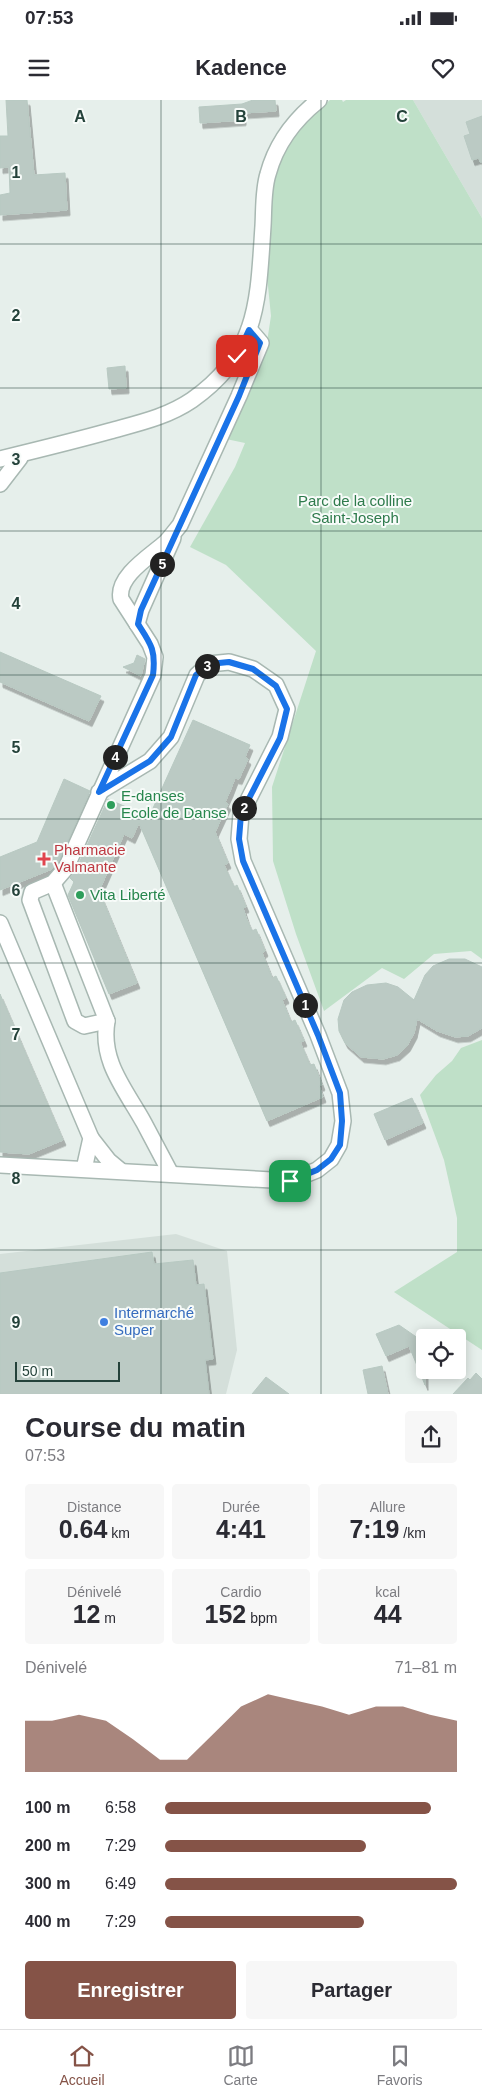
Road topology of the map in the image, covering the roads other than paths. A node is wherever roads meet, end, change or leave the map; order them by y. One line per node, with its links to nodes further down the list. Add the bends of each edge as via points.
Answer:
1 (319, 100): 2 (street, via 306,110 282,141 267,174 258,296)
2 (249, 330): 3 (street, via 237,356 215,380 163,417); 8 (street, via 260,343)
3 (36, 450): 4 (street); 5 (street)
4 (20, 458): 6 (street); 7 (street)
5 (0, 459)
6 (0, 466)
7 (0, 484)
8 (178, 528): 9 (street, via 141,610); 9 (street, via 122,583 121,599)
9 (138, 624): 10 (street, via 155,657 153,675)
10 (99, 792): 11 (street, via 66,868); 18 (street, via 150,761 171,737 196,675 209,664 229,662 253,669 276,686 287,709 280,738 241,814 239,839 243,861 340,1093 340,1145 331,1159 317,1170 290,1181)
11 (53, 883): 13 (street); 13 (street, via 32,892 30,900 50,956 76,1021 84,1026)
12 (0, 923): 14 (street)
13 (107, 1021): 18 (street, via 104,1038 116,1077)
14 (90, 1136): 16 (street); 17 (street)
15 (0, 1165): 16 (street)
16 (84, 1169): 17 (street)
17 (121, 1171): 18 (street)
18 (171, 1174)

